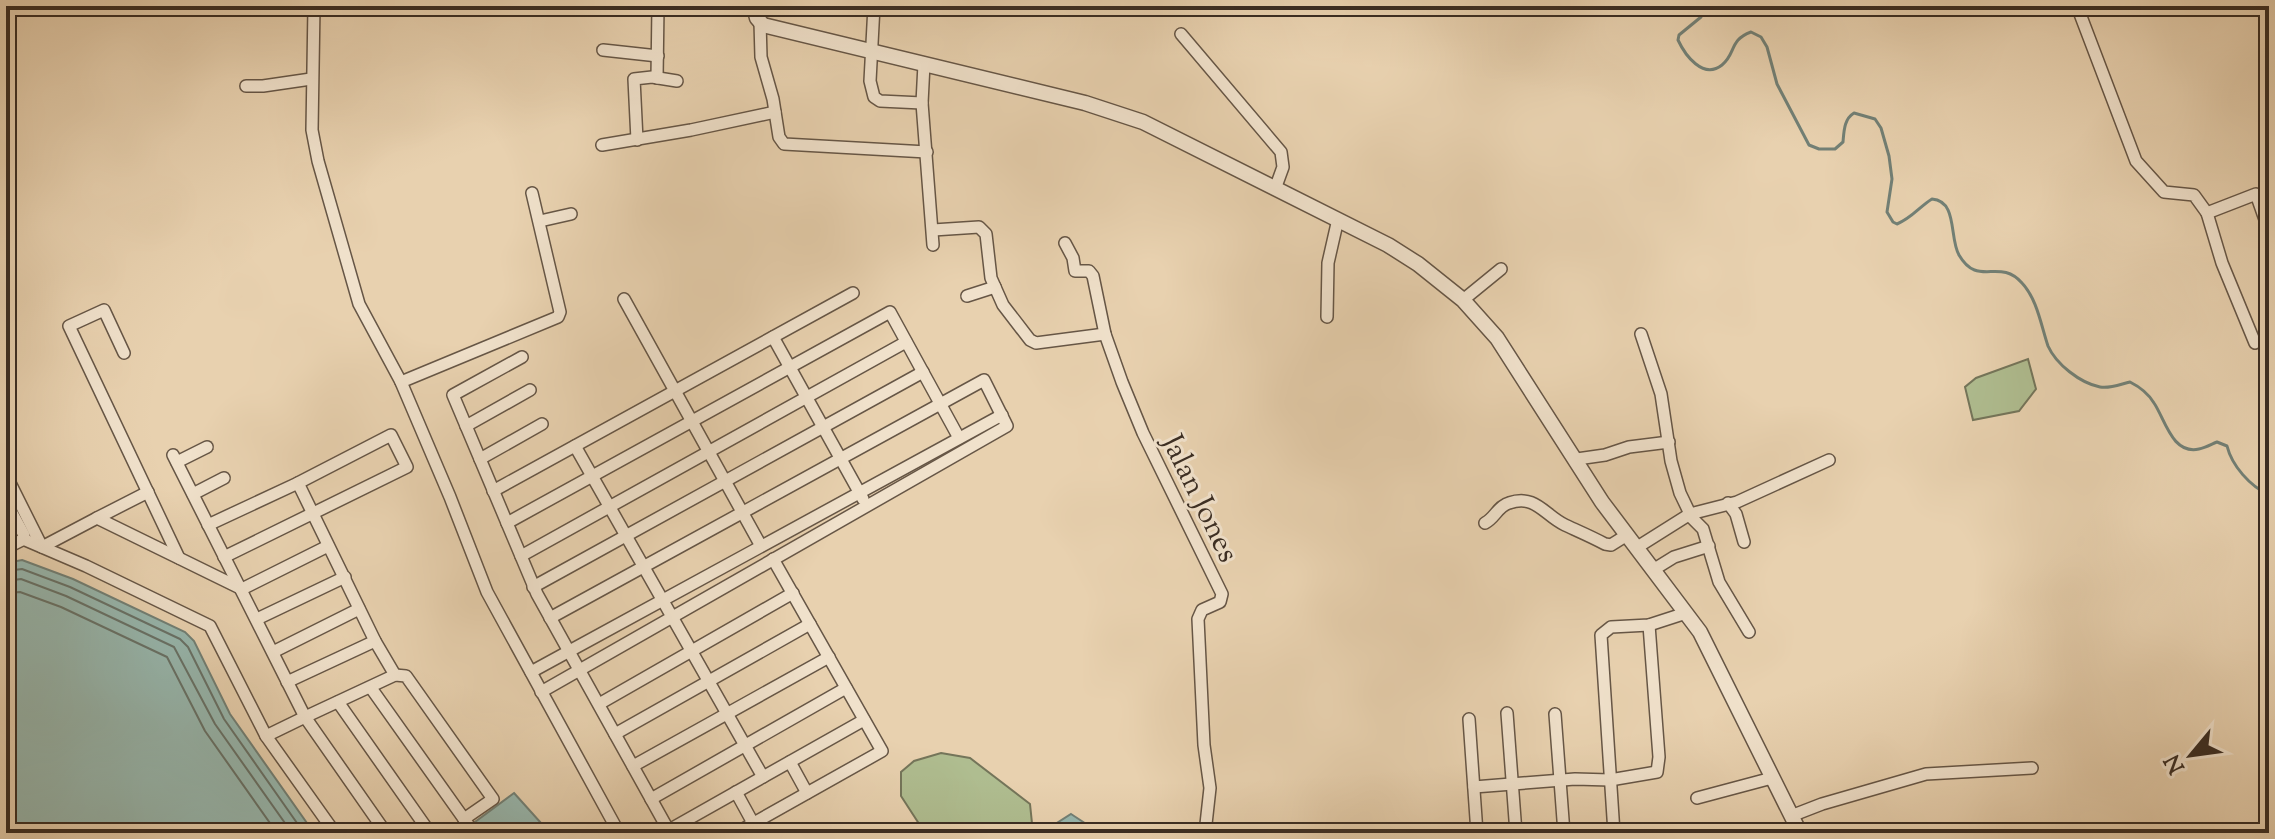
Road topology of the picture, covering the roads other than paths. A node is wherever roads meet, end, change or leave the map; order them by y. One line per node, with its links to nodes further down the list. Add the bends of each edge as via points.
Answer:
1 (131, 6): 7 (street)
2 (314, 6): 15 (street)
3 (658, 6): 12 (street)
4 (754, 6): 8 (street)
5 (874, 6): 11 (street)
6 (2077, 6): 27 (street, via 2136,161 2164,192 2192,194)
7 (159, 7)
8 (760, 22): 11 (street); 19 (street, via 761,57)
9 (1181, 34): 23 (street, via 1281,152 1283,167)
10 (603, 50): 12 (street)
11 (871, 50): 13 (street); 18 (street, via 875,99)
12 (658, 56): 14 (street)
13 (924, 64): 18 (street); 23 (street, via 1125,115)
14 (657, 78): 16 (street); 20 (street, via 634,79)
15 (311, 79): 17 (street); 51 (street, via 318,161 353,286)
16 (677, 81)
17 (246, 86)
18 (922, 103): 22 (street)
19 (775, 112): 20 (street); 22 (street, via 779,137 788,146)
20 (637, 140): 21 (street)
21 (602, 145)
22 (927, 152): 31 (street)
23 (1275, 189): 29 (street)
24 (2269, 192): 26 (street)
25 (532, 193): 30 (street)
26 (2256, 194): 27 (street); 32 (street)
27 (2207, 213): 46 (street)
28 (571, 214): 30 (street)
29 (1338, 219): 40 (street, via 1408,258); 41 (street, via 1328,263)
30 (540, 221): 51 (street, via 558,317)
31 (933, 230): 34 (street); 36 (street, via 983,230)
32 (2269, 231)
33 (1065, 243): 42 (street, Jalan Jones, via 1075,271 1093,276)
34 (933, 245)
35 (1501, 269): 40 (street)
36 (995, 287): 38 (street); 42 (street, via 1003,305 1036,343)
37 (853, 293): 44 (street)
38 (967, 296)
39 (624, 299): 53 (street)
40 (1463, 300): 68 (street, via 1497,338)
41 (1327, 317)
42 (1105, 334): 166 (street, Jalan Jones, via 1143,433 1222,594 1220,602 1202,610 1198,619 1210,788)
43 (1641, 334): 62 (street, via 1661,394)
44 (773, 337): 49 (street); 53 (street)
45 (906, 342): 49 (street, via 890,312); 50 (street); 54 (street)
46 (2255, 343)
47 (124, 353): 76 (street, via 104,310 69,326)
48 (522, 357): 59 (street, via 453,395)
49 (790, 367): 54 (street); 57 (street)
50 (923, 372): 55 (street); 60 (street)
51 (401, 382): 125 (street, via 487,592)
52 (530, 390): 59 (street)
53 (675, 391): 57 (street); 63 (street)
54 (806, 397): 60 (street); 65 (street)
55 (941, 404): 56 (street, via 984,380); 61 (street); 67 (street)
56 (1002, 415): 61 (street); 81 (street, via 1007,426)
57 (692, 421): 65 (street); 71 (street)
58 (542, 424): 66 (street)
59 (466, 426): 66 (street)
60 (823, 428): 67 (street); 73 (street)
61 (959, 438): 77 (street)
62 (1669, 442): 68 (street); 85 (street)
63 (575, 446): 71 (street); 75 (street)
64 (207, 447): 78 (street, via 175,459)
65 (709, 452): 73 (street); 82 (street)
66 (480, 459): 75 (street)
67 (840, 459): 77 (street); 83 (street)
68 (1577, 459): 90 (street)
69 (1829, 460): 80 (street)
70 (6, 475): 97 (street)
71 (592, 476): 82 (street); 87 (street)
72 (224, 478): 78 (street)
73 (725, 481): 83 (street); 91 (street)
74 (298, 483): 84 (street); 84 (street, via 391,435 407,467); 89 (street)
75 (493, 491): 87 (street)
76 (148, 492): 86 (street); 102 (street)
77 (859, 493): 81 (street); 95 (street)
78 (193, 494): 89 (street)
79 (6, 502): 92 (street)
80 (1728, 503): 85 (street); 93 (street)
81 (867, 506): 103 (street)
82 (609, 507): 91 (street); 100 (street)
83 (743, 513): 95 (street); 104 (street)
84 (314, 514): 94 (street); 101 (street)
85 (1690, 514): 96 (street); 99 (street)
86 (97, 518): 97 (street); 102 (street)
87 (507, 523): 100 (street)
88 (1485, 523): 90 (street, via 1512,501 1539,504 1565,525 1605,544)
89 (208, 525): 101 (street)
90 (1627, 535): 99 (street)
91 (626, 536): 104 (street); 107 (street)
92 (23, 539): 97 (street); 98 (street)
93 (1744, 542)
94 (328, 546): 106 (street); 108 (street)
95 (761, 546): 110 (street)
96 (1709, 546): 105 (street); 118 (street, via 1727,600)
97 (42, 547): 141 (street, via 210,626)
98 (6, 548)
99 (1636, 548): 105 (street)
100 (521, 556): 107 (street)
101 (224, 557): 108 (street)
102 (179, 558): 108 (street)
103 (773, 559): 109 (street); 113 (street)
104 (644, 567): 110 (street); 114 (street)
105 (1653, 570): 112 (street)
106 (345, 577): 111 (street); 115 (street)
107 (533, 587): 114 (street)
108 (242, 589): 115 (street)
109 (793, 593): 116 (street); 121 (street)
110 (663, 600): 113 (street); 120 (street)
111 (359, 609): 119 (street); 122 (street)
112 (1686, 613): 117 (street); 147 (street, via 1709,647)
113 (672, 617): 121 (street); 124 (street)
114 (550, 618): 120 (street)
115 (257, 619): 122 (street)
116 (810, 624): 123 (street); 127 (street)
117 (1649, 625): 148 (street, via 1659,768); 148 (street, via 1611,627 1601,635)
118 (1749, 632)
119 (375, 641): 126 (street); 128 (street)
120 (569, 651): 124 (street); 125 (street)
121 (691, 651): 127 (street); 133 (street)
122 (273, 652): 128 (street)
123 (829, 657): 130 (street); 134 (street)
124 (579, 670): 131 (street); 133 (street)
125 (531, 672): 131 (street)
126 (395, 675): 129 (street); 157 (street, via 406,676 493,799)
127 (709, 681): 134 (street); 140 (street)
128 (287, 682): 137 (street)
129 (371, 688): 132 (street); 157 (street)
130 (846, 688): 139 (street); 142 (street)
131 (541, 692): 164 (street)
132 (338, 702): 137 (street); 162 (street)
133 (599, 704): 140 (street)
134 (727, 713): 142 (street); 144 (street)
135 (1507, 713): 150 (street)
136 (1555, 714): 149 (street)
137 (305, 717): 141 (street); 161 (street)
138 (1469, 719): 151 (street)
139 (864, 720): 143 (street); 153 (street, via 882,751)
140 (615, 734): 144 (street)
141 (266, 736): 160 (street)
142 (745, 745): 146 (street); 155 (street)
143 (790, 762): 146 (street); 153 (street)
144 (633, 766): 155 (street)
145 (2032, 768): 156 (street, via 1926,774)
146 (763, 777): 152 (street)
147 (1772, 778): 154 (street); 156 (street)
148 (1610, 780): 149 (street); 170 (street)
149 (1560, 781): 150 (street); 169 (street)
150 (1512, 785): 151 (street); 168 (street)
151 (1474, 787): 167 (street)
152 (736, 792): 158 (street); 159 (street)
153 (807, 793): 158 (street)
154 (1697, 798)
155 (651, 799): 159 (street)
156 (1791, 816): 171 (street)
157 (464, 819): 163 (street)
158 (753, 823): 165 (street)
159 (670, 832)
160 (335, 833)
161 (386, 833)
162 (430, 833)
163 (474, 833)
164 (619, 833)
165 (736, 833)
166 (1205, 833)
167 (1477, 833)
168 (1516, 833)
169 (1564, 833)
170 (1614, 833)
171 (1800, 833)

